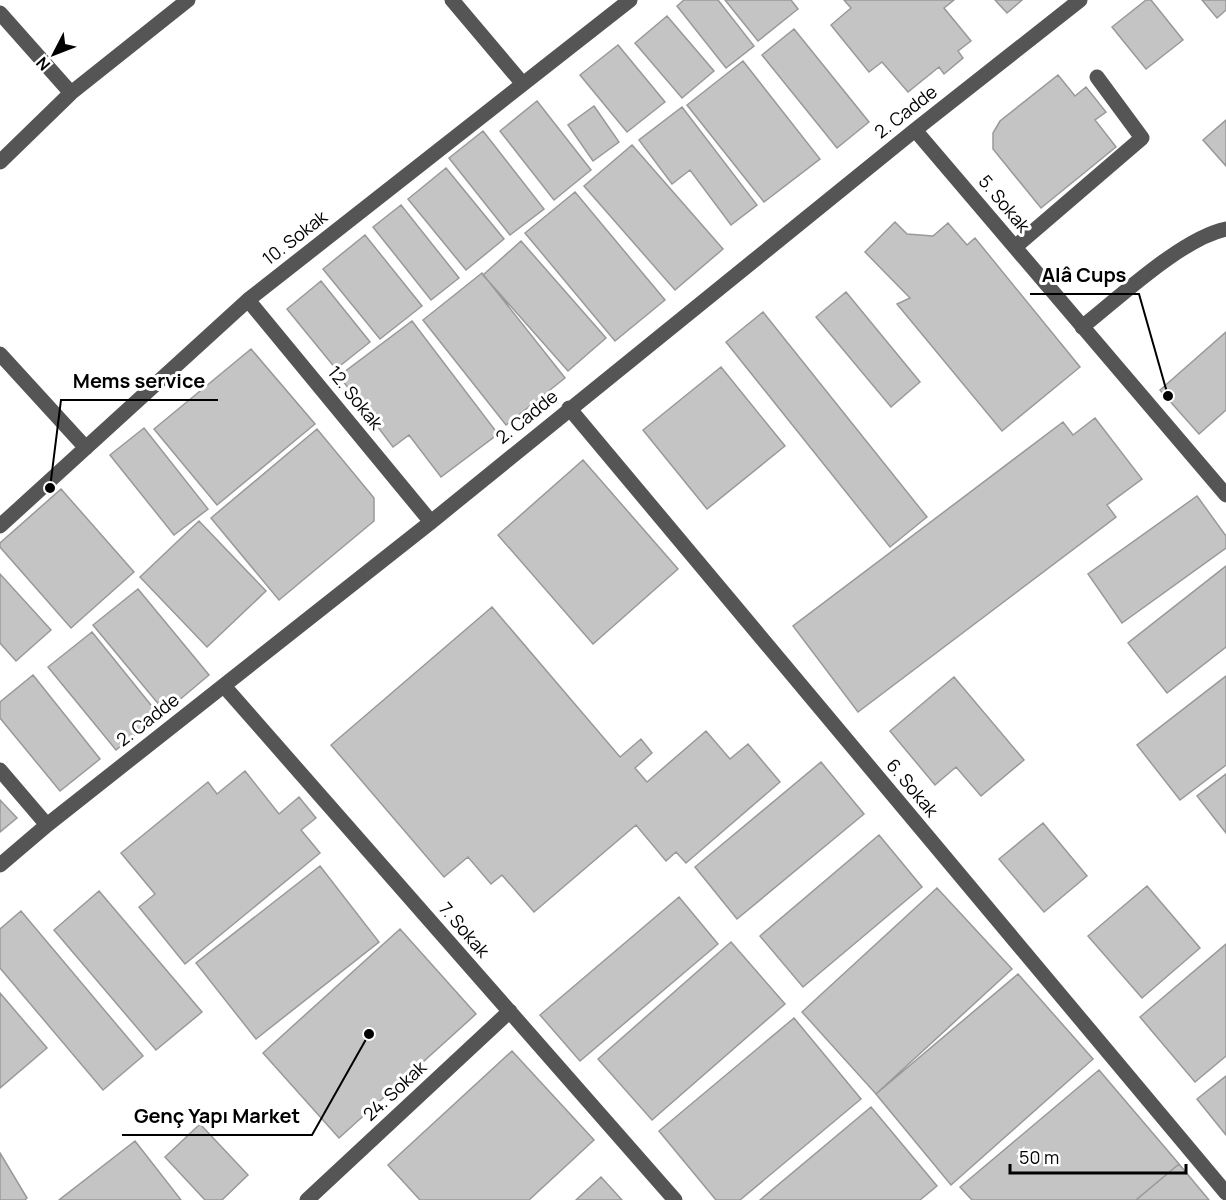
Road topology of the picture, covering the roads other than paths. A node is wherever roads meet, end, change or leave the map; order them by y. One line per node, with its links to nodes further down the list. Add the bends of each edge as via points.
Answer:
1 (188, 0): 8 (street)
2 (452, 0): 7 (street)
3 (630, 0): 7 (street, 10. Sokak)
4 (1080, 0): 9 (street, 2. Cadde)
5 (0, 13): 8 (street)
6 (1097, 77): 12 (street, via 1142,138)
7 (523, 84): 13 (street, 10. Sokak)
8 (72, 93): 10 (street)
9 (915, 130): 12 (street, 5. Sokak); 16 (street, 2. Cadde)
10 (0, 162)
11 (1226, 230): 14 (street, via 1212,232 1187,246)
12 (1015, 247): 14 (street, 5. Sokak)
13 (248, 300): 17 (street, 10. Sokak); 19 (street, 12. Sokak)
14 (1082, 327): 18 (street, 5. Sokak)
15 (0, 354): 17 (street)
16 (569, 408): 19 (street, 2. Cadde); 26 (street, 6. Sokak)
17 (86, 448): 20 (street, 10. Sokak)
18 (1226, 495)
19 (431, 522): 21 (street, 2. Cadde)
20 (0, 526)
21 (224, 686): 23 (street, 2. Cadde); 25 (street, 7. Sokak)
22 (0, 770): 23 (street)
23 (47, 825): 24 (street, 2. Cadde)
24 (0, 865)
25 (510, 1011): 27 (street, 24. Sokak); 28 (street, 7. Sokak)
26 (1226, 1193)
27 (307, 1200)
28 (675, 1200)

